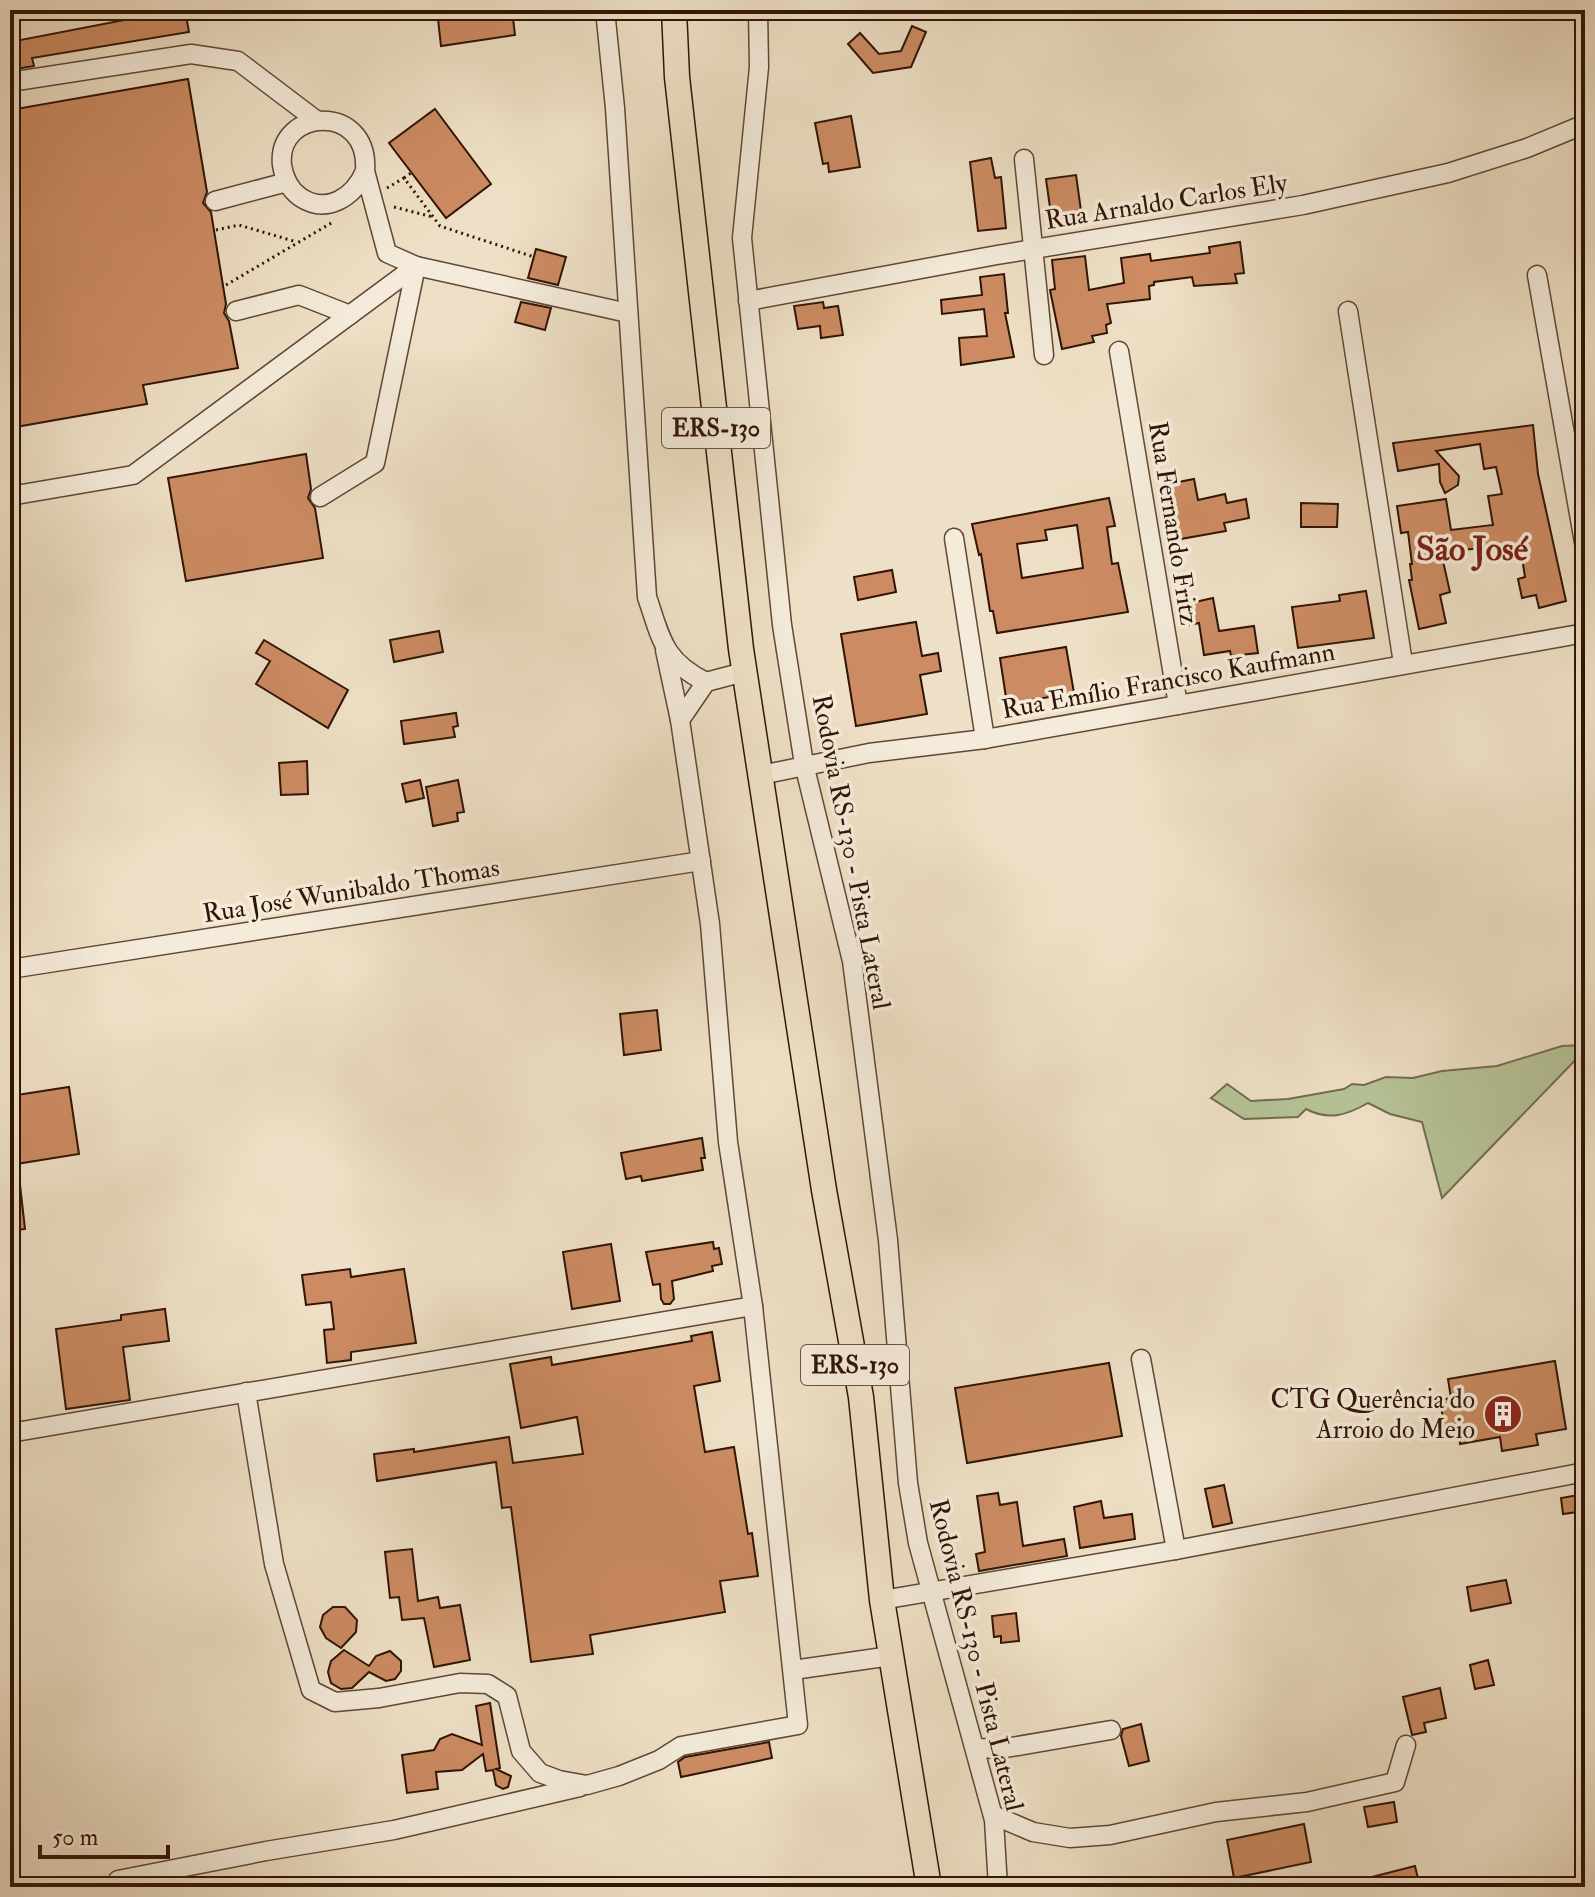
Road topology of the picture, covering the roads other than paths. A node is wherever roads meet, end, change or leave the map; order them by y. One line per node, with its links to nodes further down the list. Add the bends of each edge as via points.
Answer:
1 (605, 10): 17 (street)
2 (674, 10): 28 (main road, ERS-130, via 677,77)
3 (758, 10): 14 (street, Rodovia RS-130 - Pista Lateral, via 759,67 742,238)
4 (10, 82): 5 (street, via 191,54 238,61)
5 (316, 120): 8 (street, via 330,120 354,133 366,157); 9 (street, via 292,134 285,146)
6 (1585, 124): 11 (street, Rua Arnaldo Carlos Ely, via 1448,173 1303,205)
7 (1024, 159): 11 (street)
8 (365, 171): 9 (street, via 350,194 325,204 299,196); 12 (street, via 387,253)
9 (287, 182): 10 (street)
10 (215, 201)
11 (1033, 250): 14 (street, Rua Arnaldo Carlos Ely); 20 (street)
12 (416, 266): 17 (street); 18 (street); 22 (street, via 375,463)
13 (1537, 275): 24 (street)
14 (748, 301): 33 (street, Rodovia RS-130 - Pista Lateral, via 782,625)
15 (236, 311): 18 (street, via 299,295)
16 (1348, 311): 27 (street)
17 (628, 313): 26 (street, via 647,597)
18 (350, 315): 21 (street, via 133,475)
19 (1119, 351): 30 (street, Rua Fernando Fritz)
20 (1044, 355)
21 (10, 496)
22 (320, 497)
23 (954, 538): 32 (street)
24 (1585, 548)
25 (1585, 633): 27 (street, Rua Emílio Francisco Kaufmann)
26 (664, 647): 29 (street, via 684,671); 31 (street)
27 (1403, 663): 30 (street, Rua Emílio Francisco Kaufmann)
28 (744, 672): 29 (street); 34 (main road, ERS-130)
29 (706, 682): 31 (street)
30 (1178, 705): 32 (street, Rua Emílio Francisco Kaufmann)
31 (680, 720): 35 (street)
32 (985, 739): 33 (street, Rua Emílio Francisco Kaufmann)
33 (804, 764): 34 (street, Rua Emílio Francisco Kaufmann); 43 (street, Rodovia RS-130 - Pista Lateral, via 852,961 888,1240 908,1483)
34 (761, 775): 44 (main road, ERS-130, via 861,1397)
35 (701, 861): 36 (street, Rua José Wunibaldo Thomas); 37 (street, via 728,1142)
36 (10, 969)
37 (753, 1306): 39 (street); 46 (street)
38 (1141, 1359): 42 (street)
39 (246, 1392): 40 (street); 50 (street, via 274,1564 311,1690 335,1702 460,1683 488,1684 507,1696 521,1751 540,1773)
40 (10, 1433)
41 (1585, 1472): 42 (street)
42 (1176, 1550): 43 (street)
43 (932, 1592): 44 (street); 49 (street, Rodovia RS-130 - Pista Lateral)
44 (882, 1600): 45 (main road, ERS-130)
45 (891, 1656): 46 (street); 53 (main road, ERS-130)
46 (793, 1670): 50 (street, via 798,1725 681,1746 659,1760)
47 (1111, 1730): 49 (street, via 1000,1749)
48 (1406, 1745): 51 (street, via 1395,1782 1307,1802 1070,1838 1033,1832)
49 (976, 1748): 51 (street, Rodovia RS-130 - Pista Lateral)
50 (587, 1785): 52 (street, via 394,1830)
51 (993, 1815): 54 (street, Rodovia RS-130 - Pista Lateral)
52 (118, 1880)
53 (929, 1887)
54 (998, 1887)

